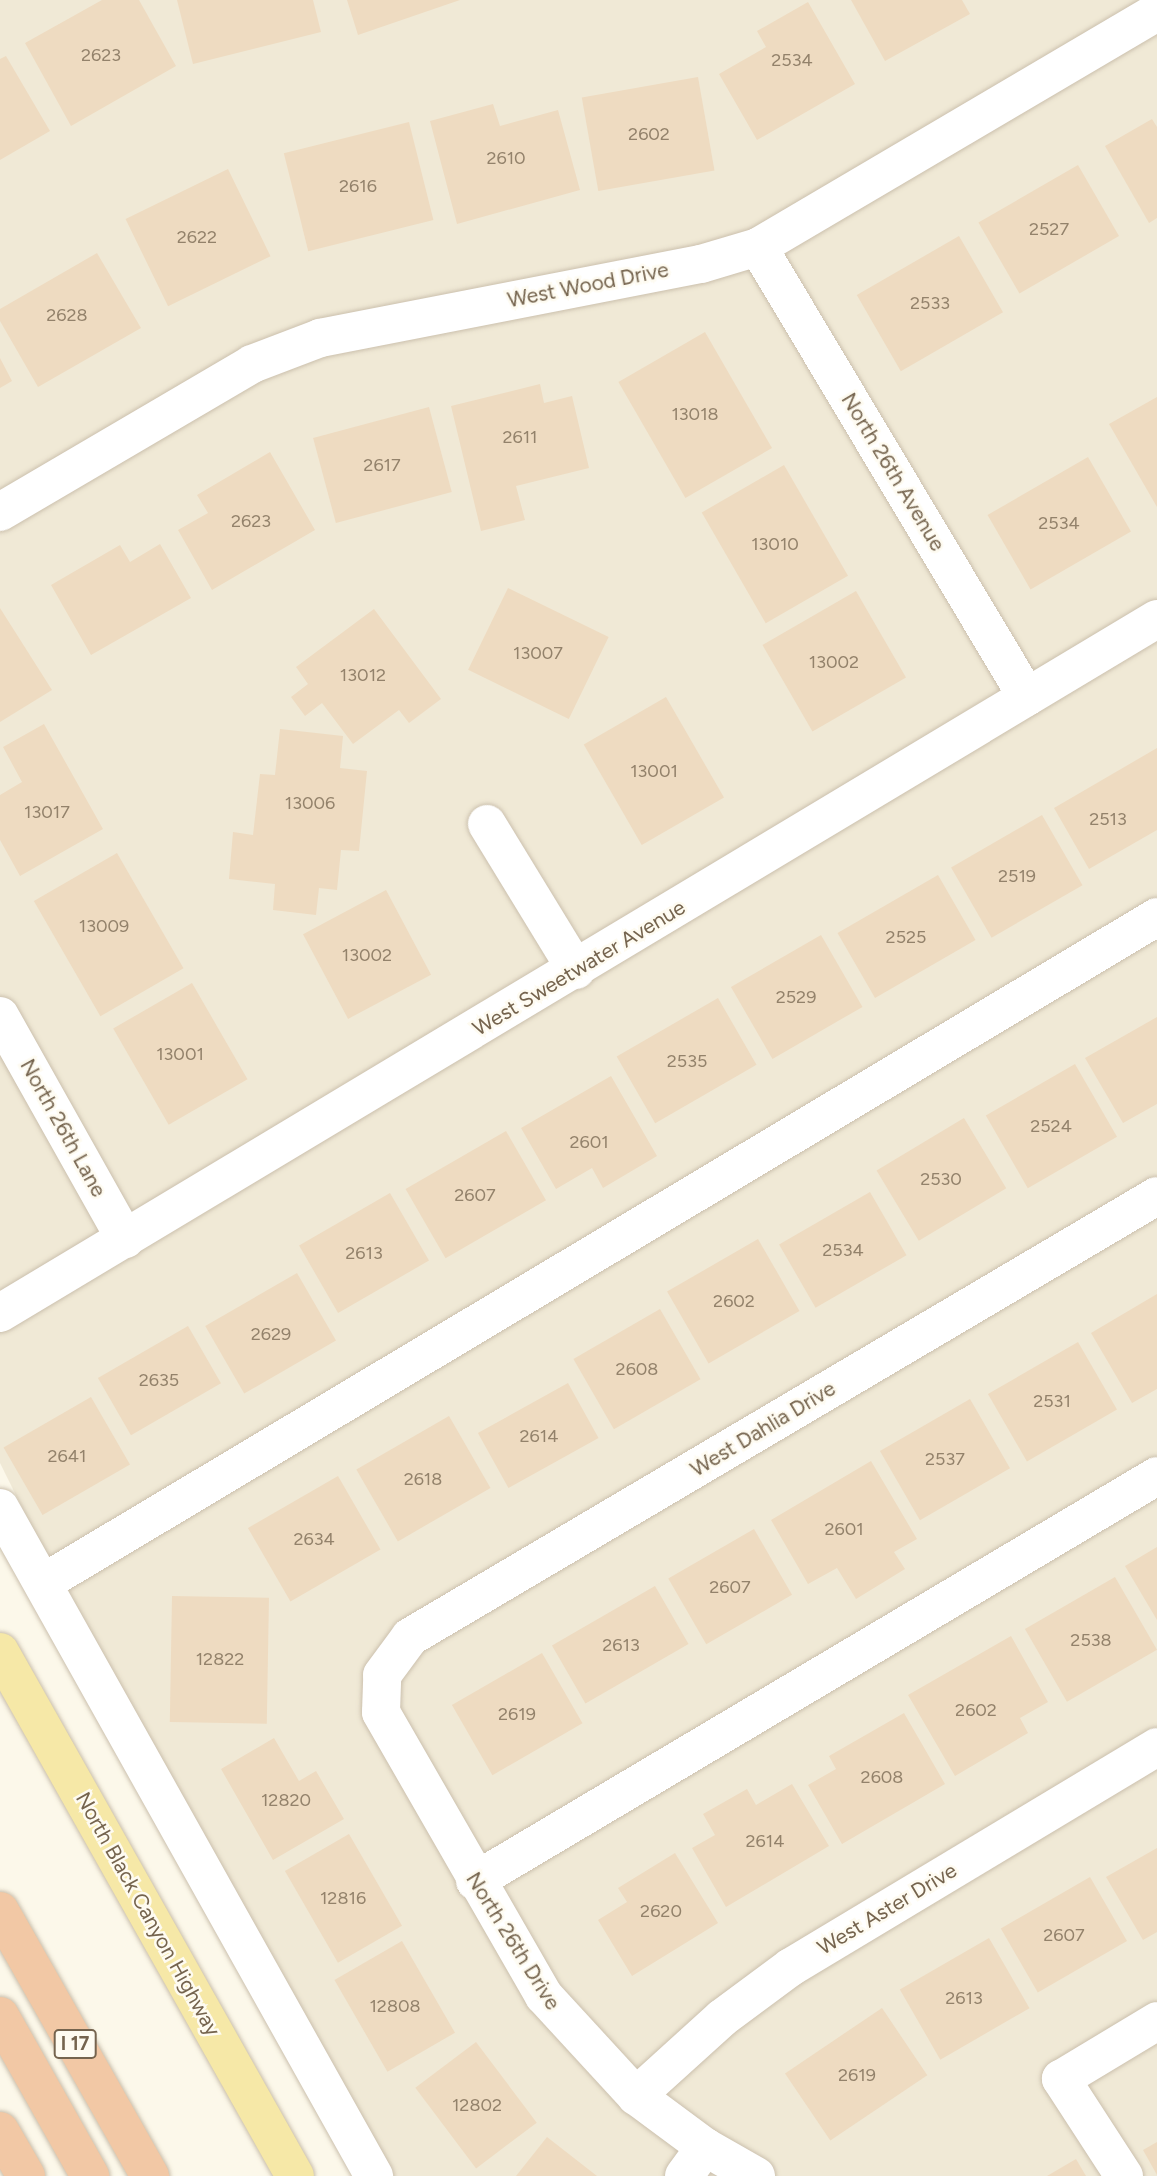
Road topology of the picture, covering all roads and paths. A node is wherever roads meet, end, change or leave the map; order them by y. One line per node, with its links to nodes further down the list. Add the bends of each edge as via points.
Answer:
1 (1157, 12): 2 (street, West Wood Drive)
2 (758, 247): 3 (street, West Wood Drive, via 701,264 320,338 252,364); 5 (street, North 26th Avenue)
3 (0, 512)
4 (1157, 619): 5 (street, West Sweetwater Avenue)
5 (1027, 697): 8 (street, West Sweetwater Avenue)
6 (487, 824): 8 (street)
7 (1157, 917): 15 (street)
8 (576, 970): 11 (street, West Sweetwater Avenue)
9 (0, 1016): 11 (street, North 26th Lane)
10 (1157, 1196): 17 (street, West Dahlia Drive, via 410,1637)
11 (125, 1239): 12 (street, West Sweetwater Avenue)
12 (0, 1313)
13 (1157, 1476): 19 (street)
14 (0, 1508): 15 (street)
15 (43, 1583): 30 (street)
16 (0, 1652): 29 (main road, North Black Canyon Highway)
17 (382, 1675): 19 (street, North 26th Drive, via 380,1713)
18 (1157, 1747): 23 (street, West Aster Drive, via 791,1967 722,2018)
19 (475, 1881): 23 (street, North 26th Drive, via 544,1996)
20 (0, 1911): 28 (highway, I 17)
21 (0, 2016): 27 (highway)
22 (1157, 2021): 32 (street, via 1061,2079)
23 (636, 2096): 25 (street, North 26th Drive)
24 (0, 2131): 26 (highway)
25 (695, 2162): 31 (street, North 26th Drive)
26 (26, 2176)
27 (90, 2176)
28 (150, 2176)
29 (295, 2176)
30 (374, 2176)
31 (756, 2176)
32 (1124, 2176)

